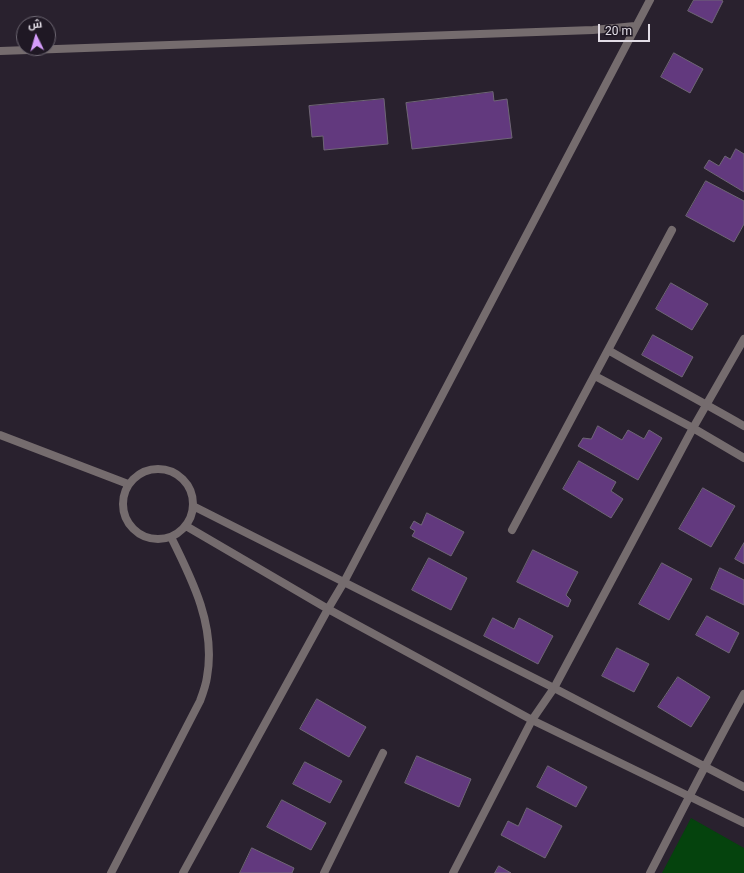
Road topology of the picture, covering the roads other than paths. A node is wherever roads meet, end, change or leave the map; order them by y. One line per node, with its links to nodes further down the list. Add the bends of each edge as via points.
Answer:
1 (650, 0): 2 (street)
2 (635, 26): 3 (street, via 593,30); 18 (street)
3 (0, 51)
4 (672, 230): 6 (street)
5 (744, 339): 8 (street)
6 (608, 350): 7 (street); 8 (street, via 664,383)
7 (595, 376): 10 (street); 16 (street)
8 (707, 404): 9 (street); 10 (street)
9 (744, 426)
10 (693, 428): 12 (street); 20 (street)
11 (0, 435): 13 (street)
12 (744, 458)
13 (128, 484): 14 (street, via 149,470 163,469 175,473 192,493); 17 (street, via 123,496 122,509 130,526 146,538 158,540)
14 (193, 506): 15 (street); 18 (street)
15 (186, 526): 17 (street); 19 (street)
16 (512, 530)
17 (171, 537): 28 (street, via 192,579 206,621 209,654 207,677 200,701)
18 (344, 582): 19 (street); 20 (street)
19 (328, 609): 22 (street); 29 (street)
20 (554, 688): 22 (street); 24 (street)
21 (744, 694): 24 (street)
22 (532, 720): 26 (street); 31 (street)
23 (383, 753): 30 (street)
24 (705, 766): 25 (street); 26 (street)
25 (744, 787)
26 (690, 796): 27 (street); 32 (street)
27 (744, 823)
28 (111, 873)
29 (183, 873)
30 (324, 873)
31 (453, 873)
32 (650, 873)

